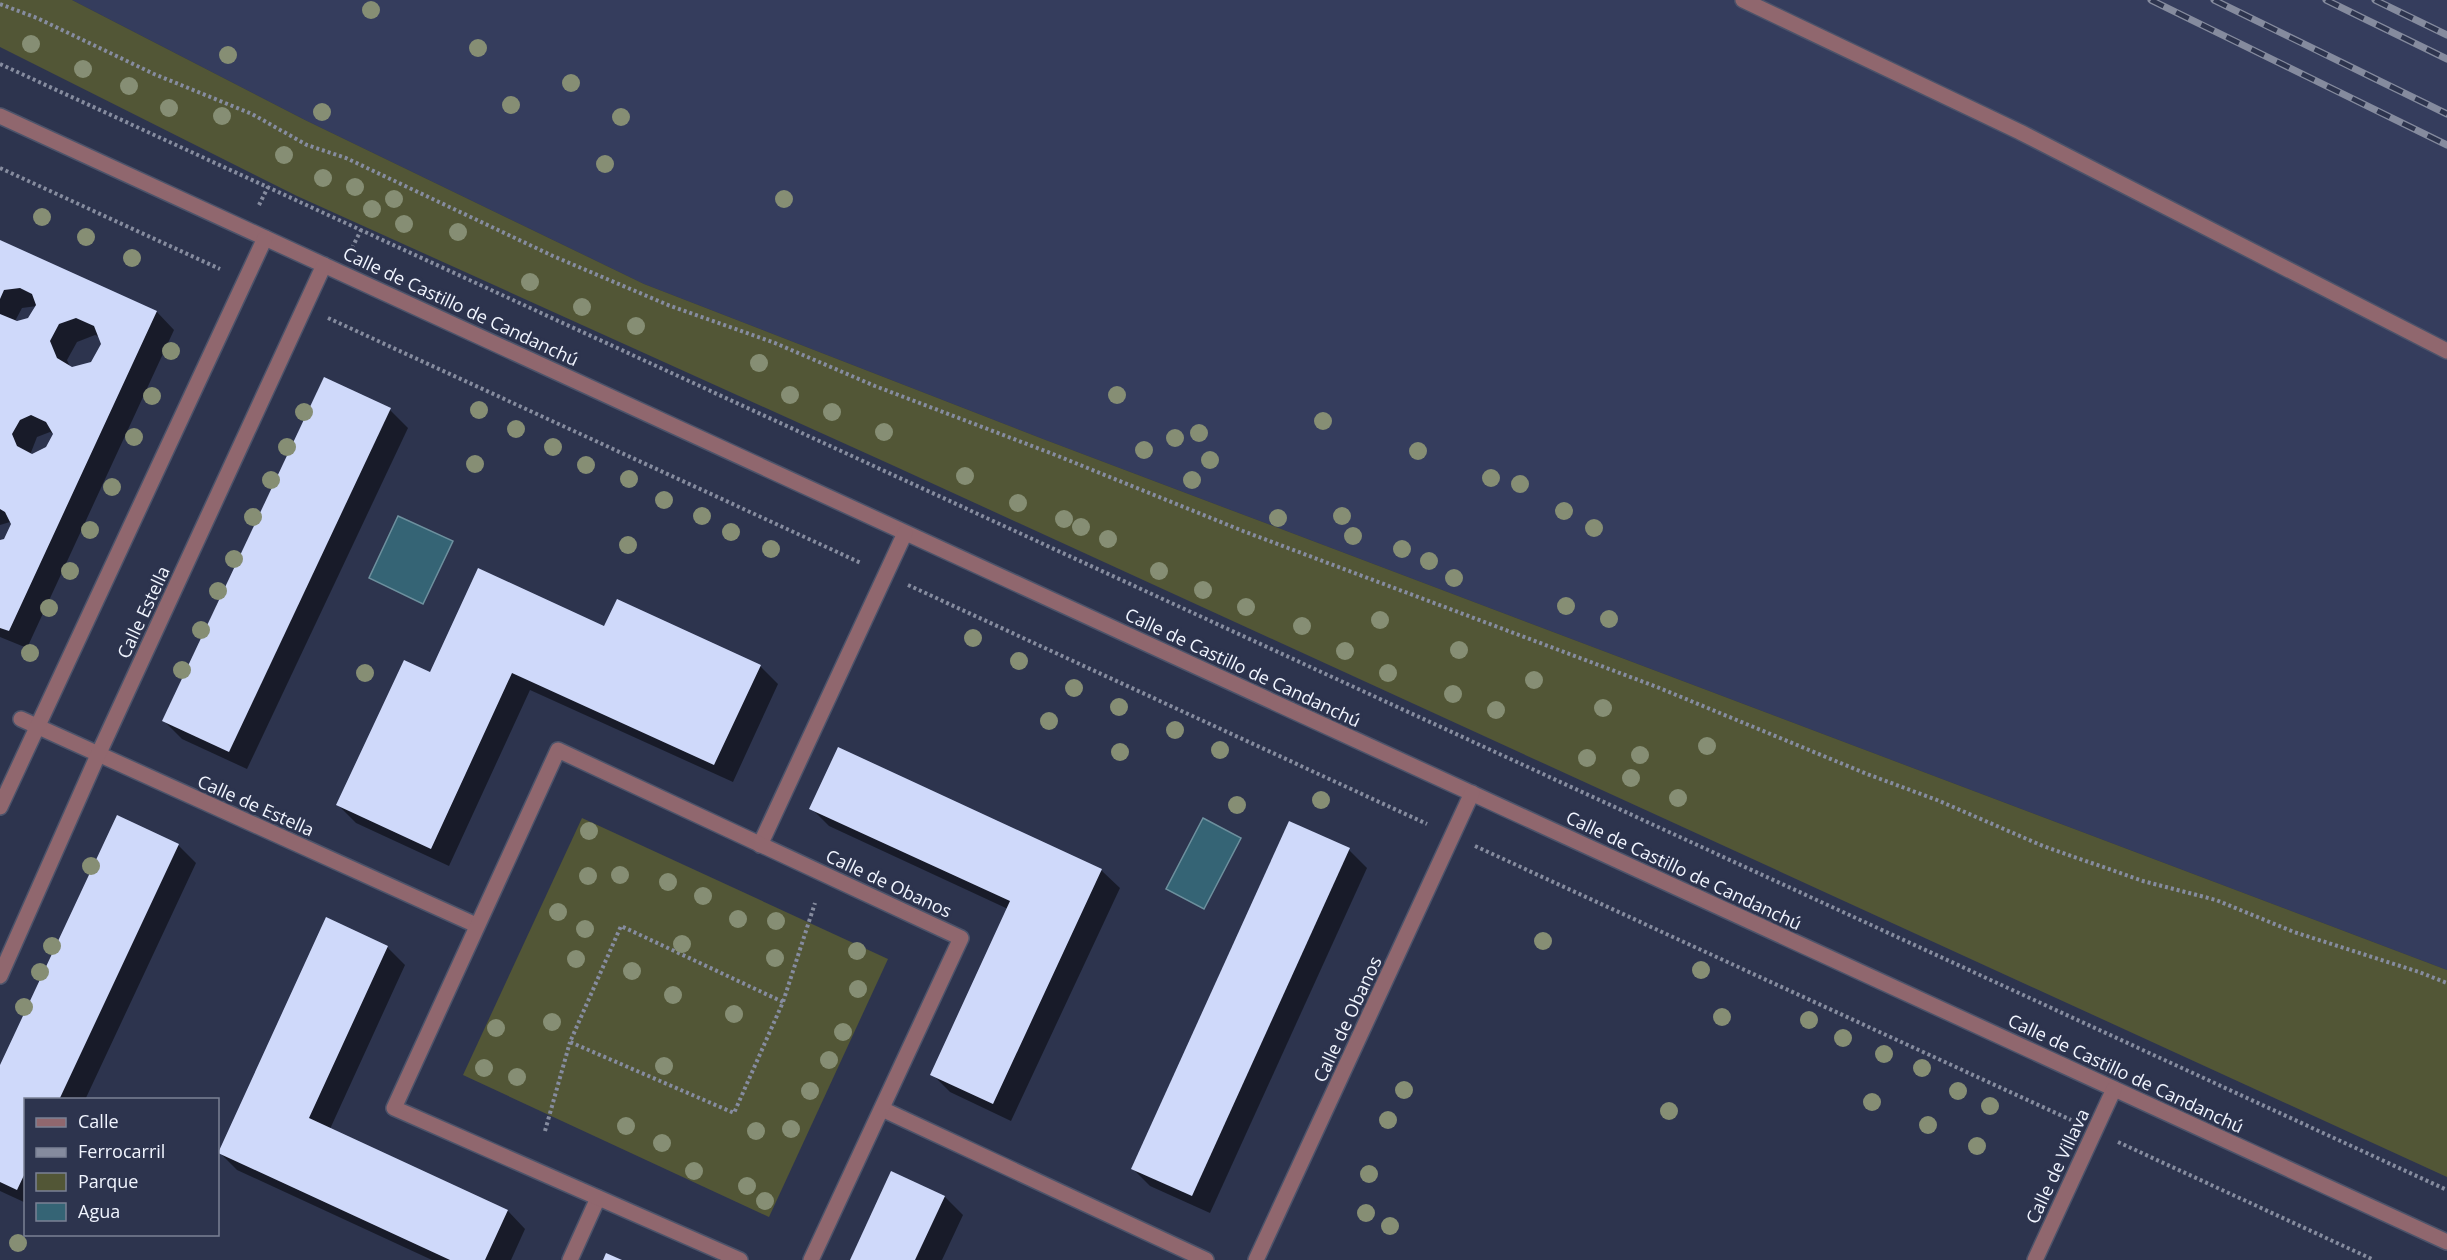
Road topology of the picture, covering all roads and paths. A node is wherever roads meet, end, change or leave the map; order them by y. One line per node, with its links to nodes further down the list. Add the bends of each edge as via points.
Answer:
1 (1743, 0): 10 (street, via 2020,132)
2 (0, 4): 25 (path, via 252,114 307,146 346,158 553,256 668,304 775,343 1243,531 1657,687 2043,846 2143,881 2216,900 2294,932)
3 (0, 64): 33 (path)
4 (0, 116): 6 (street, Calle de Castillo de Candanchú)
5 (0, 168): 8 (path)
6 (265, 238): 7 (street, Calle de Castillo de Candanchú); 15 (street)
7 (324, 265): 11 (street, Calle de Castillo de Candanchú); 16 (street, Calle Estella)
8 (228, 272)
9 (378, 341): 12 (path)
10 (2447, 351)
11 (905, 533): 17 (street, Calle de Castillo de Candanchú); 20 (street)
12 (856, 561)
13 (918, 590): 19 (path)
14 (21, 719): 15 (street, Calle de Estella)
15 (37, 727): 16 (street, Calle de Estella); 18 (street)
16 (98, 755): 23 (street, Calle de Estella); 24 (street, Calle Estella)
17 (1472, 794): 28 (street, Calle de Castillo de Candanchú); 40 (street, Calle de Obanos)
18 (0, 807)
19 (1400, 812)
20 (760, 845): 23 (street, via 558,750); 29 (street, Calle de Obanos, via 962,938)
21 (1483, 850): 30 (path)
22 (815, 903): 26 (path)
23 (476, 925): 34 (street, via 394,1108)
24 (0, 976)
25 (2447, 983)
26 (783, 1002): 27 (path, via 734,1113); 27 (path, via 621,926)
27 (570, 1042): 31 (path)
28 (2114, 1089): 35 (street, Calle de Castillo de Candanchú); 41 (street, Calle de Villava)
29 (882, 1109): 38 (street, Calle de Obanos); 39 (street)
30 (2071, 1120)
31 (545, 1131)
32 (2127, 1146): 42 (path)
33 (2447, 1190)
34 (598, 1198): 36 (street); 37 (street)
35 (2447, 1242)
36 (570, 1260)
37 (740, 1260)
38 (811, 1260)
39 (1206, 1260)
40 (1257, 1260)
41 (2035, 1260)
42 (2374, 1260)

